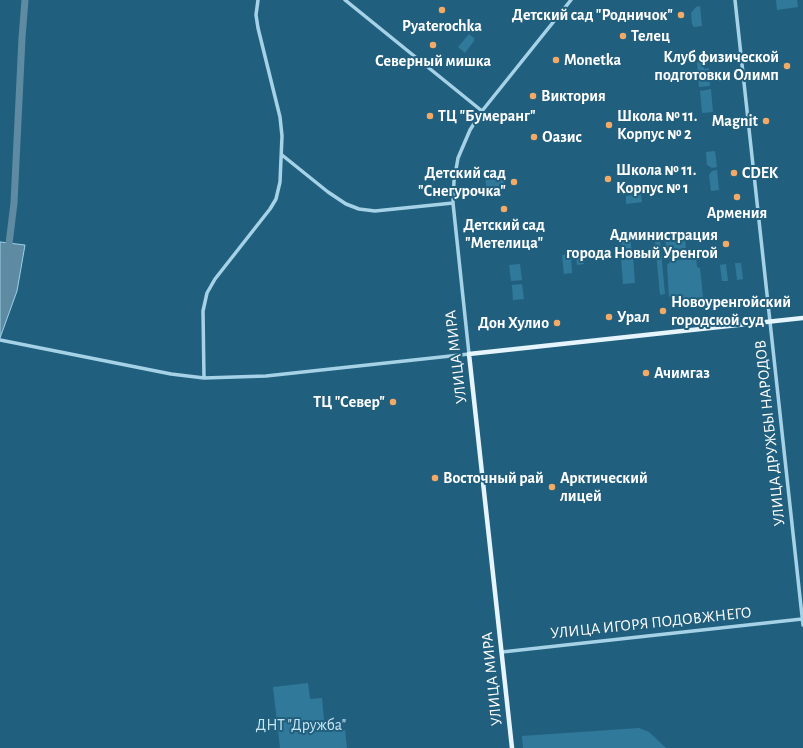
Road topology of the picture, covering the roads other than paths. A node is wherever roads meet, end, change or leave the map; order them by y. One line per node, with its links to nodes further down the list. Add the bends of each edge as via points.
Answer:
1 (258, 0): 6 (street, via 258,28 280,117)
2 (345, 0): 5 (street)
3 (571, 0): 5 (street, УЛИЦА МИРА)
4 (735, 0): 9 (street, УЛИЦА ДРУЖБЫ НАРОДОВ)
5 (482, 110): 7 (street, УЛИЦА МИРА, via 458,158)
6 (282, 155): 7 (street, via 328,192 359,209 375,211); 12 (street, via 280,182 274,204 216,277 207,293 203,311)
7 (453, 202): 11 (street, УЛИЦА МИРА)
8 (803, 318): 9 (main road)
9 (770, 322): 11 (main road); 13 (street, УЛИЦА ДРУЖБЫ НАРОДОВ)
10 (0, 340): 12 (street, via 171,374)
11 (469, 354): 12 (street, via 266,376); 15 (main road, УЛИЦА МИРА)
12 (204, 378)
13 (802, 619): 14 (street, УЛИЦА ДРУЖБЫ НАРОДОВ); 15 (street, УЛИЦА ИГОРЯ ПОДОВЖНЕГО)
14 (803, 626)
15 (502, 652): 16 (main road, УЛИЦА МИРА)
16 (512, 748)

